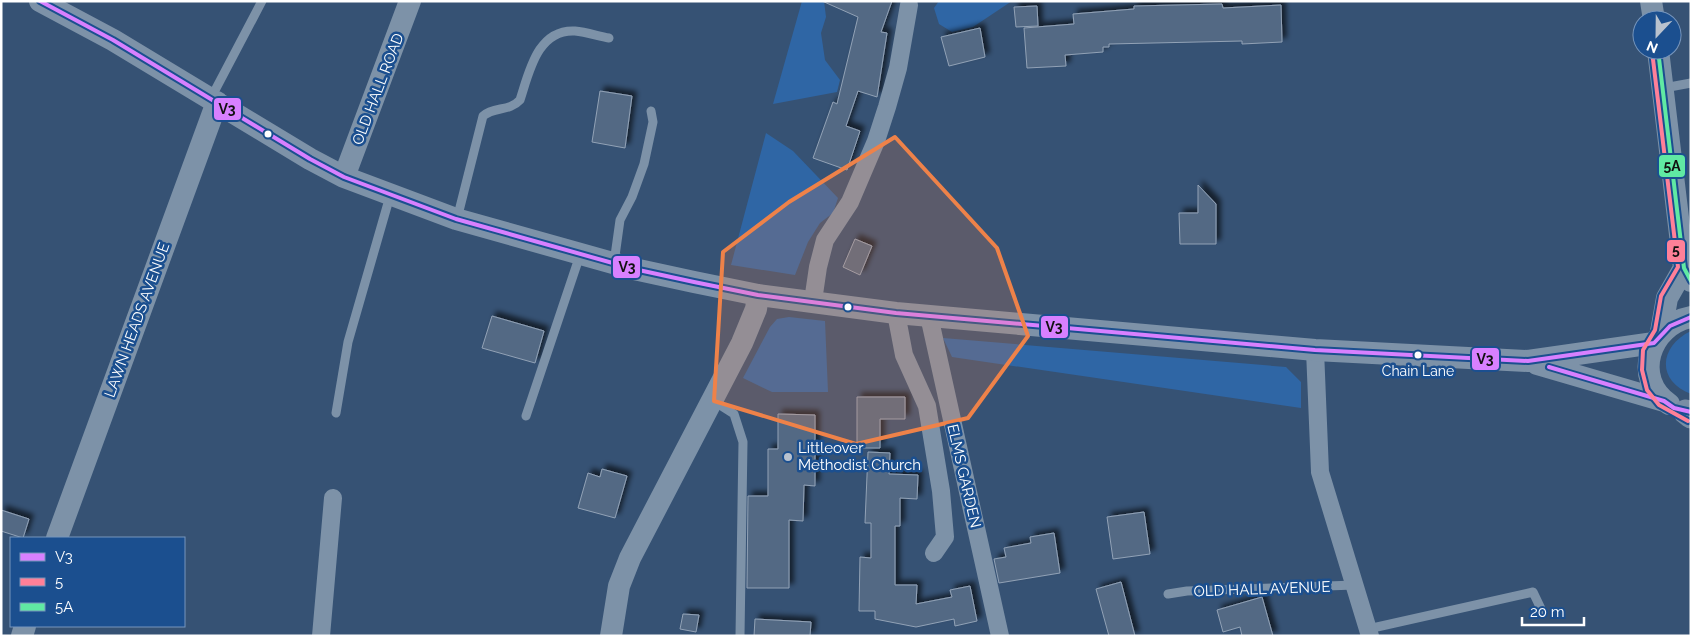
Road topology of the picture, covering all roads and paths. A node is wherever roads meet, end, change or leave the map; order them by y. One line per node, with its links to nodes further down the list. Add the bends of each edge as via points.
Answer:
1 (40, 1): 9 (street)
2 (262, 1): 9 (lane)
3 (410, 1): 11 (street, OLD HALL ROAD)
4 (909, 3): 18 (street, via 898,68 879,133 850,202 825,240)
5 (609, 38): 13 (lane, via 575,31 553,36 534,61 516,105 492,110 483,116)
6 (1660, 60): 8 (street)
7 (1691, 83): 8 (lane)
8 (1664, 88): 16 (street)
9 (214, 100): 11 (street); 31 (street, LAWN HEADS AVENUE)
10 (651, 111): 15 (lane, via 653,122 644,164 620,220)
11 (344, 177): 12 (street)
12 (390, 196): 13 (street); 27 (lane, via 348,342)
13 (456, 219): 14 (street)
14 (581, 254): 15 (street); 29 (lane)
15 (614, 264): 17 (street)
16 (1688, 275): 22 (street, via 1667,298)
17 (758, 294): 18 (street); 25 (street, via 756,309 742,343)
18 (813, 301): 19 (street)
19 (896, 312): 20 (street); 32 (street, via 904,355 927,406 933,436 945,537)
20 (929, 316): 23 (street); 40 (street, ELMS GARDEN)
21 (1691, 317): 22 (street, via 1671,323)
22 (1657, 338): 24 (street); 26 (street, via 1650,352 1648,370 1653,387)
23 (1315, 350): 24 (street); 33 (street, OLD HALL AVENUE, via 1320,472)
24 (1528, 361): 26 (street)
25 (712, 400): 38 (street, via 630,558 619,586); 39 (lane, via 734,414 743,442)
26 (1664, 401): 28 (street)
27 (336, 413)
28 (1689, 413)
29 (526, 416)
30 (333, 498): 37 (street)
31 (57, 537)
32 (934, 553)
33 (1355, 585): 34 (lane, OLD HALL AVENUE); 36 (street, OLD HALL AVENUE)
34 (1168, 594)
35 (1543, 613): 36 (lane, via 1533,592)
36 (1369, 632)
37 (324, 636)
38 (611, 636)
39 (740, 636)
40 (1000, 636)

